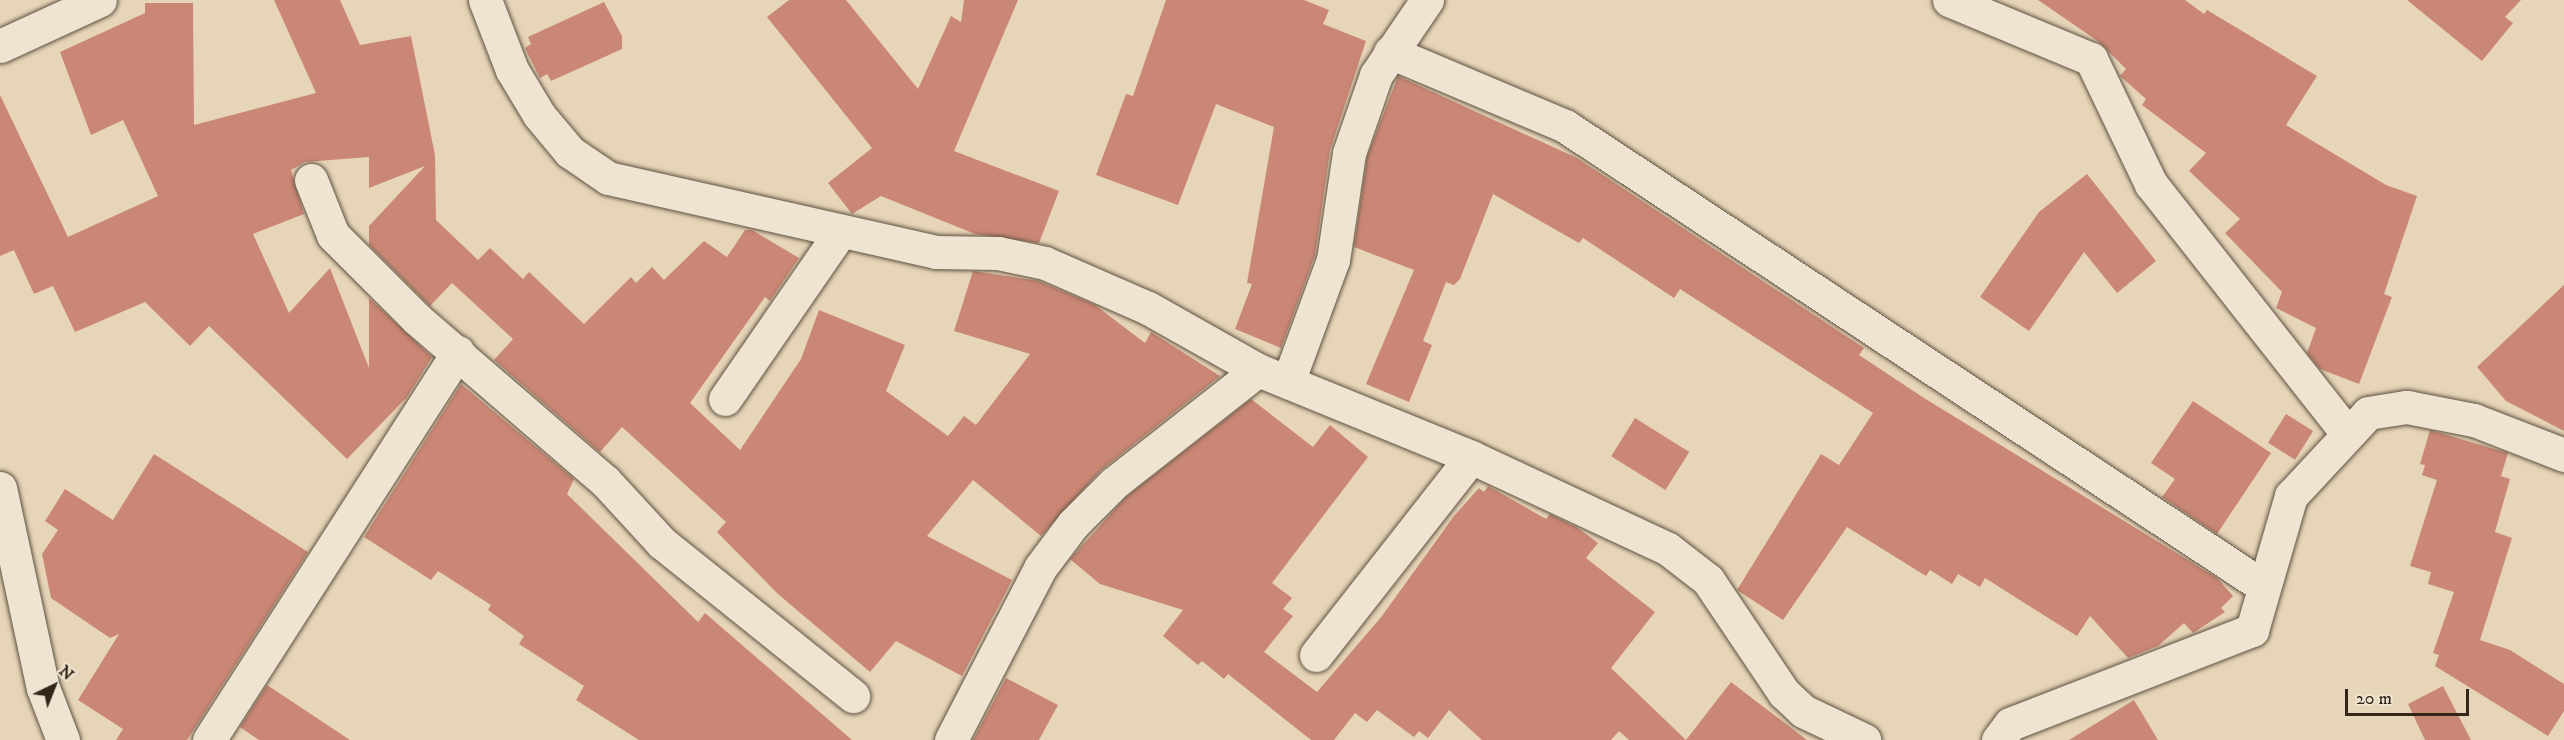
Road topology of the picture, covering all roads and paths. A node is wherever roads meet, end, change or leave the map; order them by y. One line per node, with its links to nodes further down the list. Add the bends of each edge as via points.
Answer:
1 (100, 0): 5 (street)
2 (485, 0): 8 (street, via 512,70 539,115 570,152 608,178)
3 (1427, 0): 6 (street)
4 (1949, 0): 13 (street, via 2091,59 2157,193)
5 (0, 46)
6 (1390, 52): 11 (street, via 1376,75 1349,153 1334,260); 17 (street, via 1565,126)
7 (311, 180): 9 (street, via 333,236)
8 (841, 231): 10 (street, via 936,252 998,253 1045,262 1148,308); 12 (street)
9 (458, 352): 19 (street, via 605,481 662,543); 21 (street)
10 (1258, 369): 11 (street); 22 (street, via 1114,483 1073,524 1040,568)
11 (1288, 382): 15 (street)
12 (725, 399)
13 (2346, 432): 14 (street, via 2368,413 2407,407 2474,420); 17 (street, via 2290,496)
14 (2564, 455)
15 (1472, 457): 18 (street); 23 (street, via 1668,549 1708,579 1784,693 1803,711)
16 (0, 488): 20 (street, via 43,688)
17 (2263, 586): 24 (street, via 2252,630 2010,724)
18 (1316, 655)
19 (853, 696)
20 (63, 740)
21 (209, 740)
22 (951, 740)
23 (1864, 740)
24 (1998, 740)

